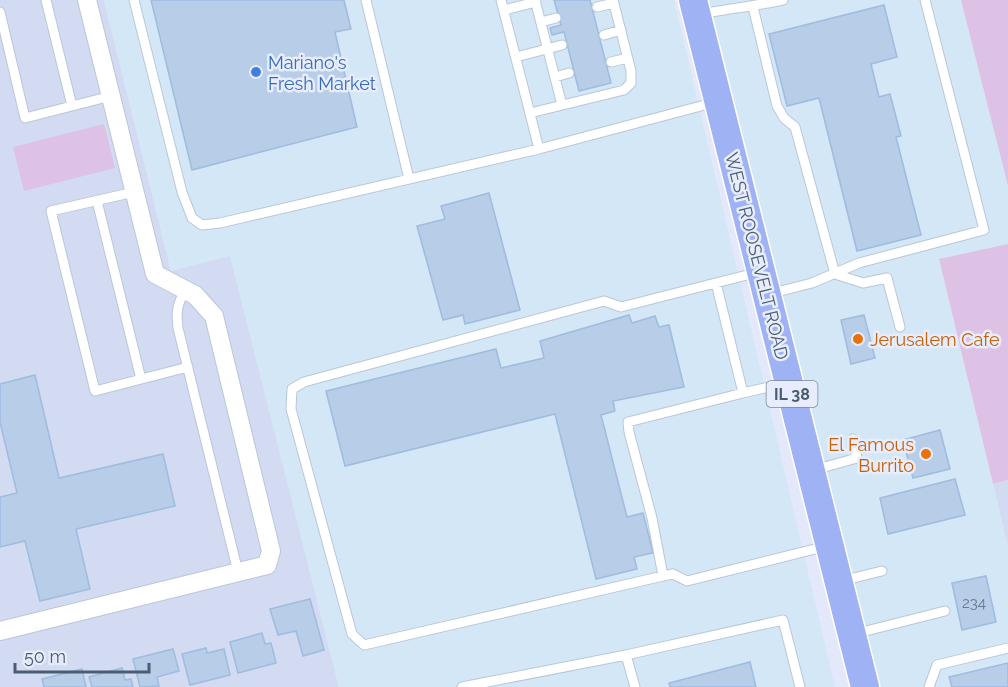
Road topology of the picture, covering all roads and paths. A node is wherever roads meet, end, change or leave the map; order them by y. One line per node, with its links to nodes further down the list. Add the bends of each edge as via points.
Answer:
1 (46, 0): 29 (lane)
2 (87, 0): 26 (street)
3 (134, 0): 32 (lane, via 182,192 192,218 202,225)
4 (366, 0): 32 (lane)
5 (501, 0): 13 (lane)
6 (783, 0): 11 (lane)
7 (925, 0): 35 (lane, via 984,230 859,263)
8 (536, 1): 13 (lane); 16 (lane)
9 (614, 2): 12 (lane); 17 (lane)
10 (695, 7): 11 (lane); 27 (main road, WEST ROOSEVELT ROAD / IL 38)
11 (753, 7): 35 (lane, via 777,106 795,127)
12 (597, 8)
13 (504, 10): 21 (lane)
14 (0, 12): 29 (lane, via 25,118)
15 (555, 18): 16 (lane)
16 (541, 22): 20 (lane)
17 (621, 30): 18 (lane); 22 (lane)
18 (604, 35)
19 (562, 45): 20 (lane)
20 (548, 49): 21 (lane); 25 (lane)
21 (516, 57): 30 (lane)
22 (628, 58): 23 (lane); 28 (lane, via 631,83 624,90)
23 (611, 62)
24 (569, 73): 25 (lane)
25 (555, 76): 28 (lane)
26 (111, 96): 29 (lane); 33 (street)
27 (719, 101): 31 (lane); 37 (main road, WEST ROOSEVELT ROAD / IL 38)
28 (562, 105): 30 (lane)
29 (72, 106)
30 (530, 113): 31 (lane)
31 (538, 149): 32 (lane)
32 (409, 179)
33 (134, 192): 34 (lane); 38 (street, via 155,274)
34 (97, 201): 41 (lane); 41 (lane, via 51,212 95,391)
35 (835, 274): 37 (lane, via 812,283); 39 (lane, via 863,283 887,278)
36 (716, 283): 37 (lane); 43 (lane); 49 (lane, via 621,307 604,301 304,382 292,389 291,409 352,634 364,645)
37 (764, 283): 42 (main road, WEST ROOSEVELT ROAD / IL 38)
38 (186, 290): 40 (lane, via 176,314); 47 (street, via 214,316 271,551 267,565)
39 (900, 327)
40 (188, 367): 41 (lane); 47 (lane)
41 (141, 379)
42 (789, 382): 43 (lane); 45 (main road, WEST ROOSEVELT ROAD / IL 38)
43 (742, 393): 49 (lane, via 628,422)
44 (853, 440): 45 (lane, via 856,458)
45 (811, 471): 46 (main road, WEST ROOSEVELT ROAD / IL 38)
46 (830, 546): 49 (lane, via 687,580 672,574); 50 (main road, WEST ROOSEVELT ROAD / IL 38)
47 (238, 572): 52 (street)
48 (882, 572): 50 (lane)
49 (663, 576)
50 (839, 582): 53 (main road, WEST ROOSEVELT ROAD / IL 38)
51 (945, 611): 53 (lane)
52 (0, 631)
53 (852, 635): 59 (main road, WEST ROOSEVELT ROAD / IL 38)
54 (1008, 648): 60 (lane, via 937,665)
55 (626, 655): 56 (lane); 57 (lane); 58 (lane, via 783,620)
56 (462, 687)
57 (634, 687)
58 (800, 687)
59 (865, 687)
60 (929, 687)

